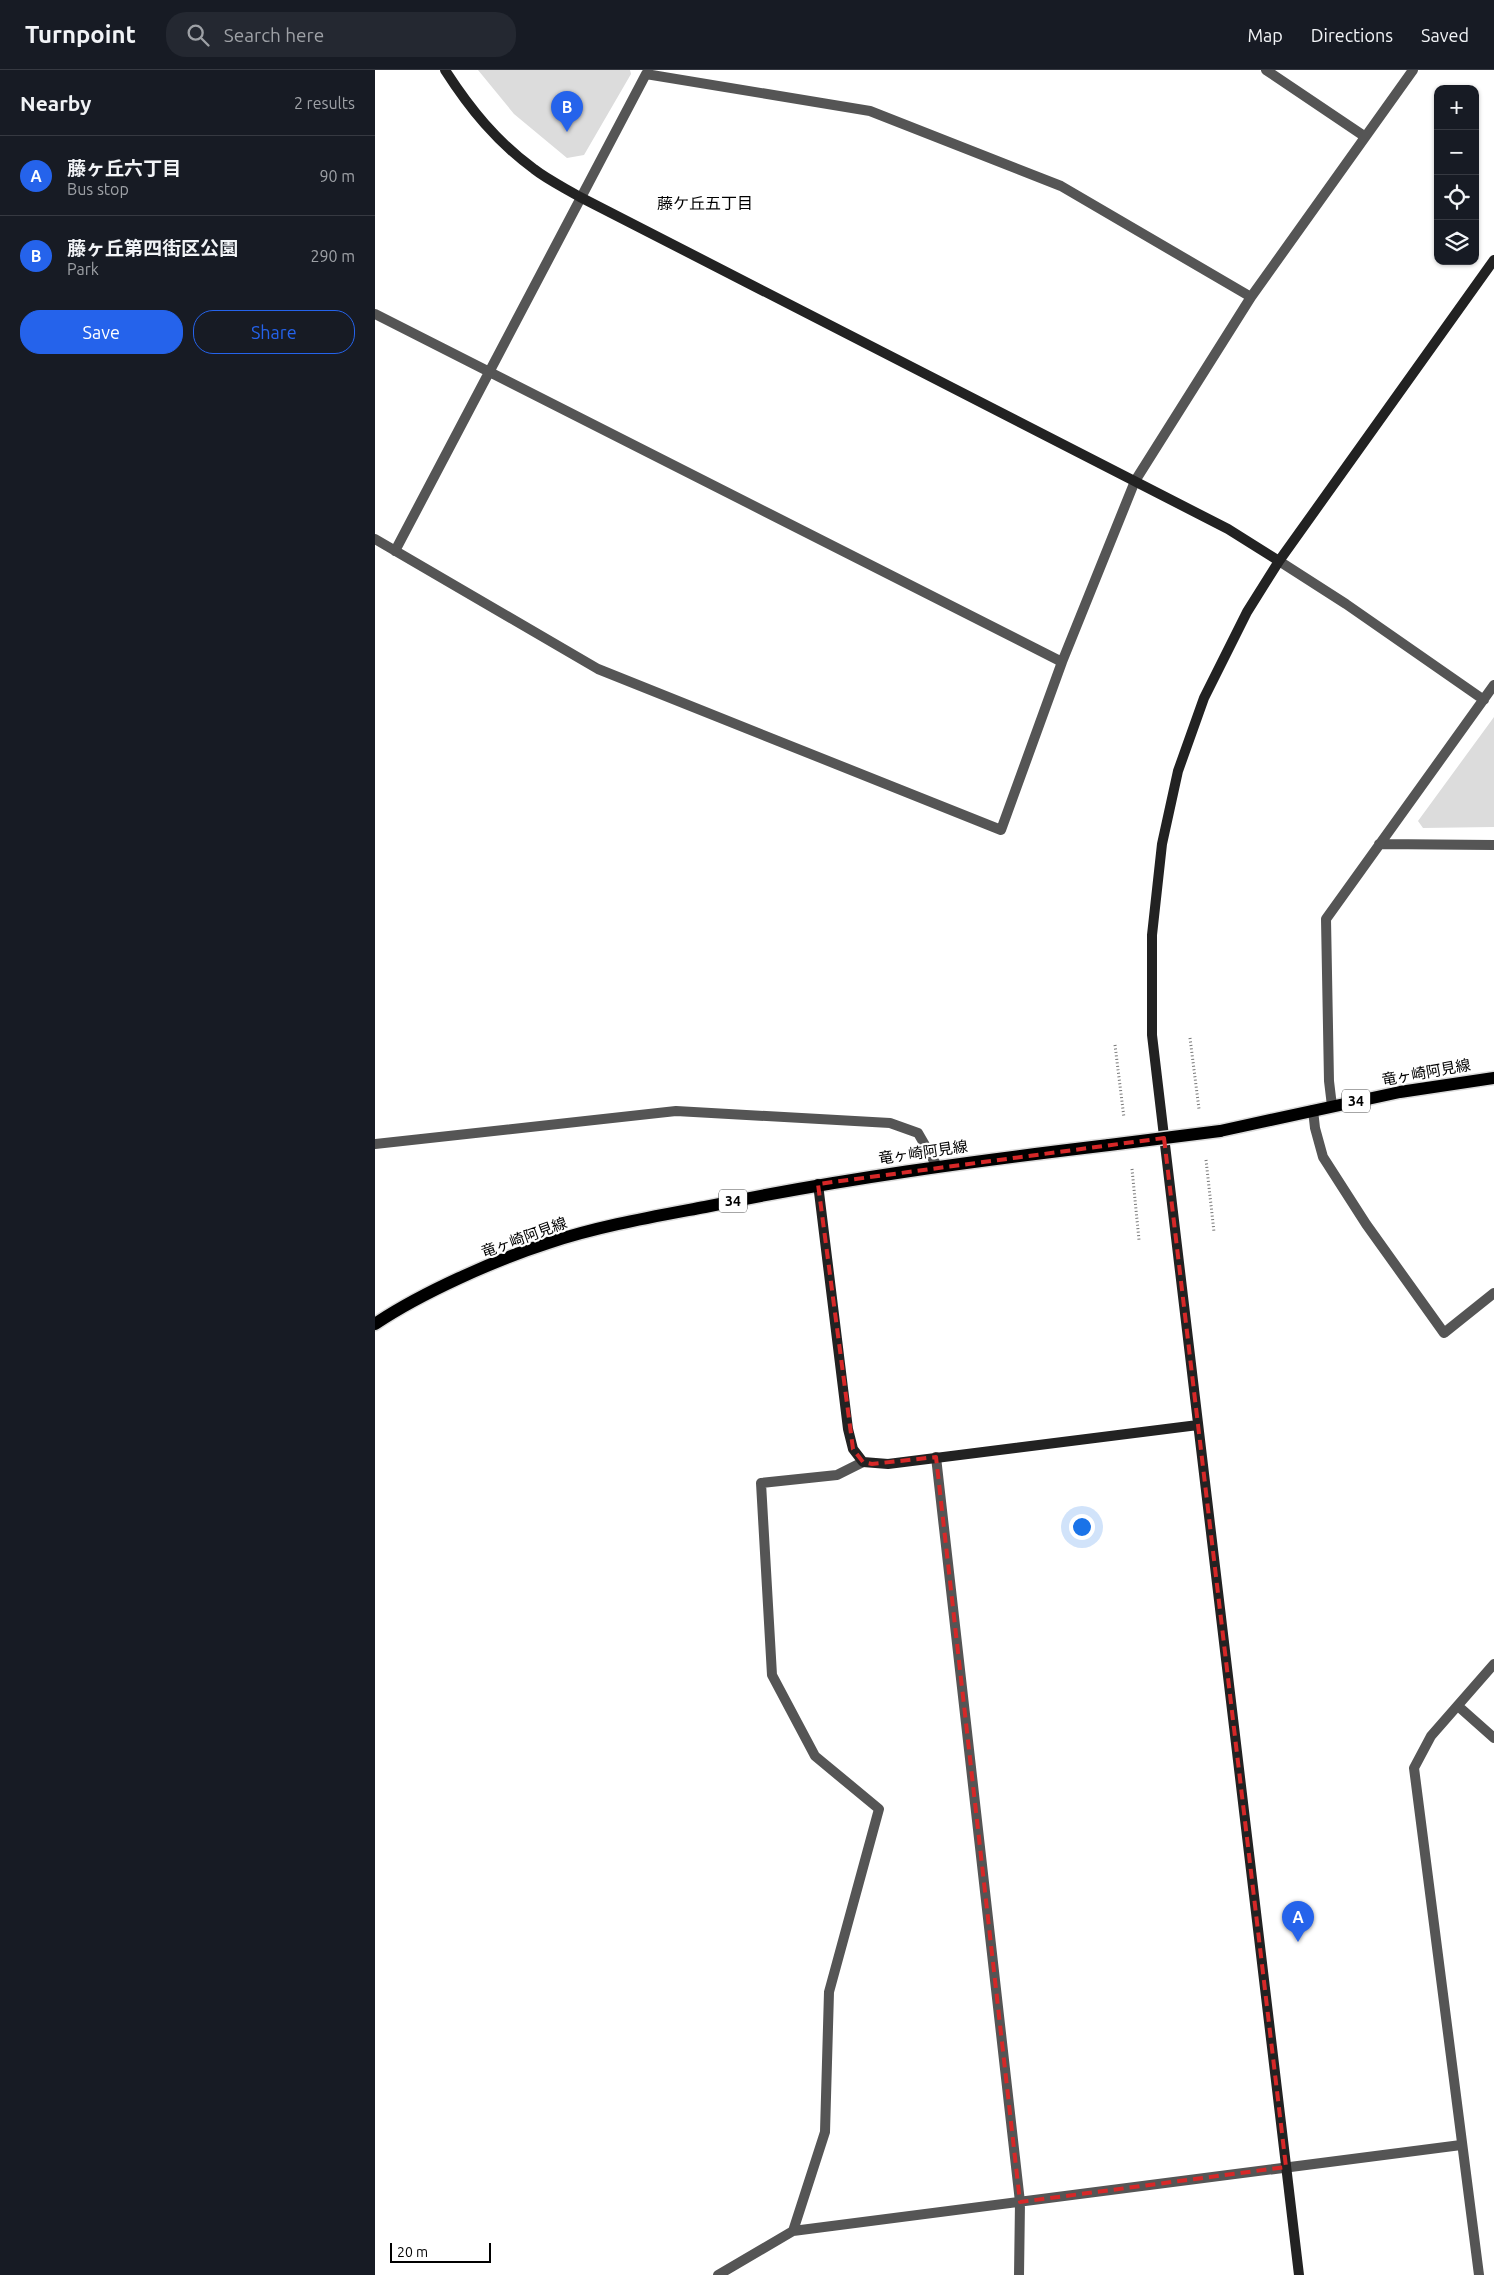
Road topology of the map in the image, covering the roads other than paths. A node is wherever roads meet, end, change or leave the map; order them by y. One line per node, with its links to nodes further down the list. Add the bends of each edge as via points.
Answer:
1 (445, 70): 6 (street, via 465,102 494,136 535,170)
2 (1266, 70): 5 (street)
3 (1413, 70): 5 (street)
4 (646, 72): 6 (street); 8 (street, via 870,111 1061,186)
5 (1365, 136): 8 (street)
6 (580, 197): 10 (street); 11 (street)
7 (1494, 260): 14 (street)
8 (1251, 297): 11 (street)
9 (375, 314): 10 (street)
10 (489, 373): 13 (street); 15 (street)
11 (1135, 481): 14 (street, via 1228,529); 15 (street)
12 (375, 540): 13 (street)
13 (395, 551): 15 (street, via 598,669 1001,830)
14 (1279, 561): 17 (street); 28 (street, via 1247,612 1204,698 1178,771 1162,844 1152,935 1152,1035)
15 (1062, 662)
16 (1494, 685): 17 (street)
17 (1484, 700): 18 (street)
18 (1379, 844): 19 (street); 21 (street, via 1326,919)
19 (1494, 845)
20 (1494, 1078): 21 (main road, 竜ヶ崎阿見線 / 34)
21 (1332, 1106): 22 (main road, 竜ヶ崎阿見線 / 34)
22 (1313, 1110): 24 (main road, 竜ヶ崎阿見線 / 34, bridge, via 1220,1131); 26 (street, via 1323,1157 1366,1224 1444,1332)
23 (375, 1144): 24 (street, via 676,1111 890,1123 918,1133)
24 (937, 1166): 25 (main road, 竜ヶ崎阿見線 / 34)
25 (819, 1184): 27 (main road, 竜ヶ崎阿見線 / 34, via 607,1227 547,1243 437,1289); 30 (street, via 848,1429 853,1449)
26 (1494, 1293)
27 (375, 1324)
28 (1198, 1425): 29 (street); 35 (street)
29 (936, 1457): 30 (street, via 888,1464); 36 (street)
30 (863, 1462): 37 (street, via 837,1475 761,1483 773,1675 815,1756 879,1809 829,1992 825,2132)
31 (1494, 1664): 32 (street)
32 (1458, 1706): 33 (street); 34 (street, via 1431,1736 1414,1768)
33 (1494, 1738)
34 (1461, 2145): 35 (street); 41 (street)
35 (1286, 2167): 36 (street); 40 (street)
36 (1020, 2202): 37 (street); 39 (street)
37 (793, 2231): 38 (street)
38 (718, 2275)
39 (1019, 2275)
40 (1299, 2275)
41 (1479, 2275)

